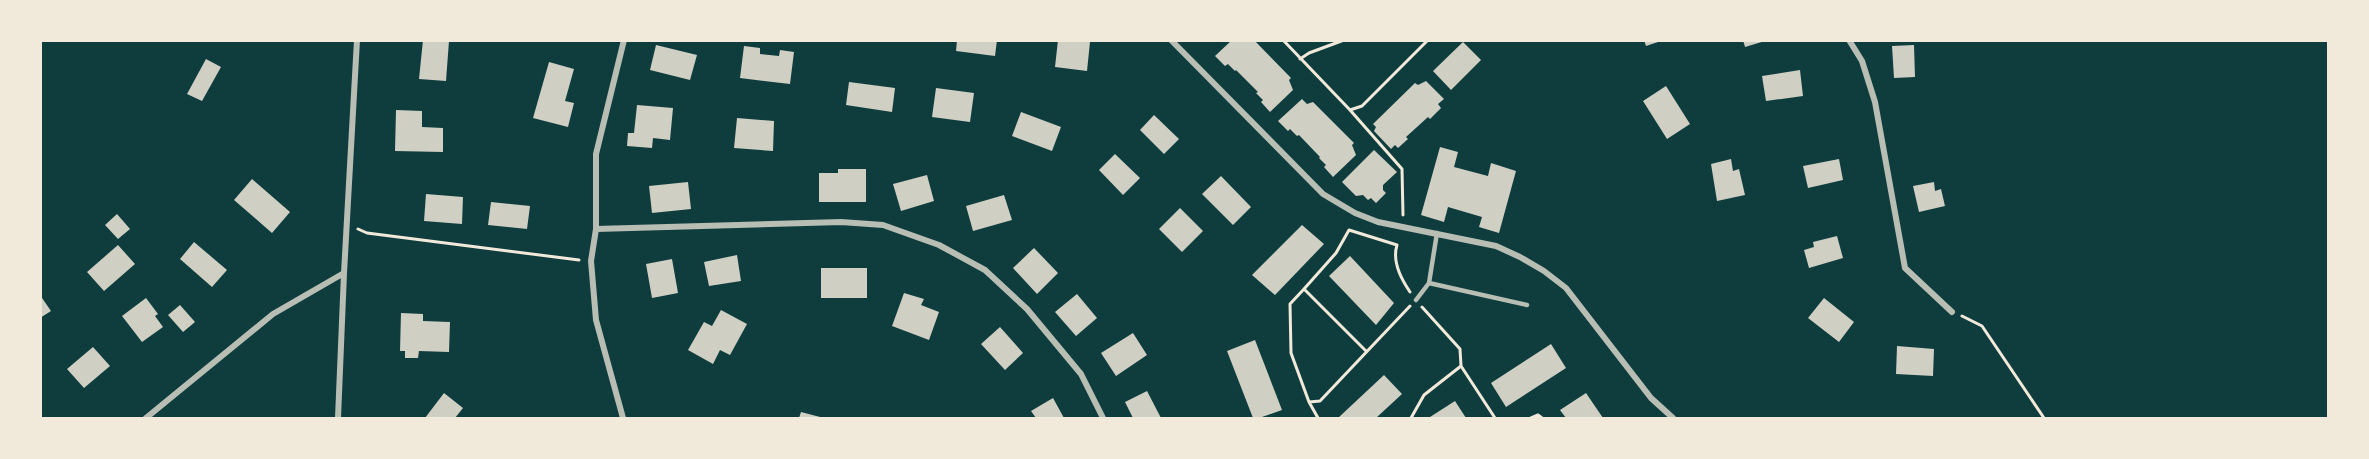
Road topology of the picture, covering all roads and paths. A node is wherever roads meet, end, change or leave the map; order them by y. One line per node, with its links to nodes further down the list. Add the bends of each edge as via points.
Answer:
1 (357, 40): 11 (street)
2 (624, 40): 12 (street, via 596,154)
3 (1171, 40): 10 (street, via 1323,194 1355,213)
4 (1283, 40): 8 (path)
5 (1344, 40): 8 (path)
6 (1428, 40): 9 (path, via 1362,106)
7 (1849, 40): 20 (street, via 1862,61 1875,102 1905,268)
8 (1300, 58): 9 (path)
9 (1350, 110): 10 (path, via 1402,169)
10 (1401, 225): 13 (street)
11 (347, 227): 14 (path, via 367,233); 15 (street)
12 (596, 229): 14 (street); 27 (street, via 841,222 883,225 939,245 985,270 1027,309 1081,374)
13 (1437, 233): 16 (lane); 33 (street, via 1496,246 1566,288 1651,398)
14 (591, 261): 26 (street, via 596,320)
15 (344, 273): 24 (street, via 273,314); 25 (street)
16 (1429, 283): 18 (lane); 19 (lane)
17 (1304, 289): 18 (path, via 1336,253 1349,230 1397,245 1400,278); 21 (path); 23 (path, via 1290,304 1290,352)
18 (1416, 300): 21 (path); 22 (path, via 1460,349)
19 (1527, 305)
20 (1952, 312): 34 (path, via 1983,326)
21 (1366, 351): 23 (path, via 1320,401)
22 (1461, 366): 29 (path, via 1424,394); 30 (path)
23 (1309, 402): 28 (path)
24 (146, 418)
25 (338, 418)
26 (623, 418)
27 (1103, 418)
28 (1318, 418)
29 (1411, 418)
30 (1495, 418)
31 (1531, 418): 32 (path)
32 (1542, 418)
33 (1672, 418)
34 (2044, 418)

